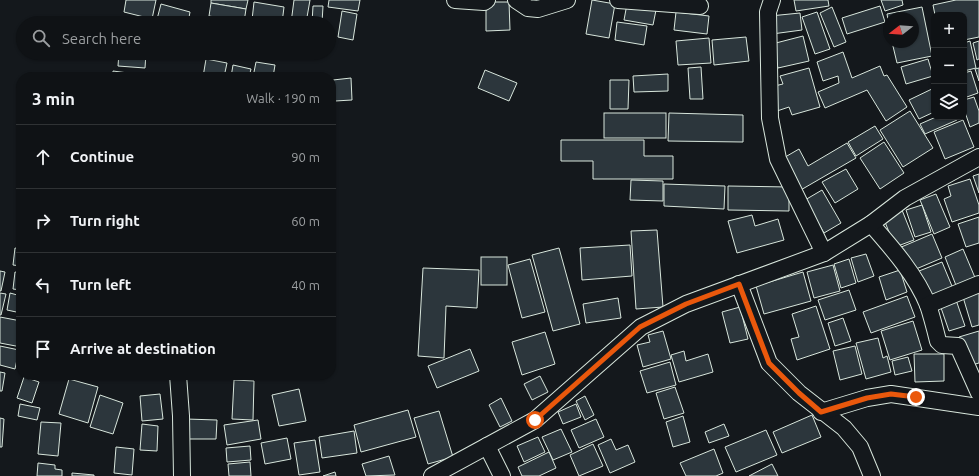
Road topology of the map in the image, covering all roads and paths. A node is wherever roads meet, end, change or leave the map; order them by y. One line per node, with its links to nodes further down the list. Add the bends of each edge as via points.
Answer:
1 (455, 0): 2 (street)
2 (487, 0)
3 (516, 0): 4 (street, via 528,8 538,9)
4 (567, 0)
5 (618, 0): 7 (street)
6 (772, 0): 11 (street, via 768,12 770,118 778,159)
7 (670, 2): 8 (street)
8 (700, 6)
9 (979, 157): 10 (street, via 905,198)
10 (871, 224): 11 (street); 14 (street, via 895,251)
11 (824, 253): 12 (street)
12 (742, 283): 18 (street, via 769,363); 19 (street, via 686,304 640,327 535,420)
13 (979, 284): 14 (street)
14 (928, 305): 16 (street, via 938,341 942,345 958,346)
15 (178, 380): 20 (street)
16 (976, 387)
17 (979, 407): 18 (street, via 891,394 867,398)
18 (821, 412): 23 (street, via 844,428 860,447)
19 (487, 446): 21 (street); 22 (street)
20 (182, 476)
21 (432, 476)
22 (502, 476)
23 (872, 476)

